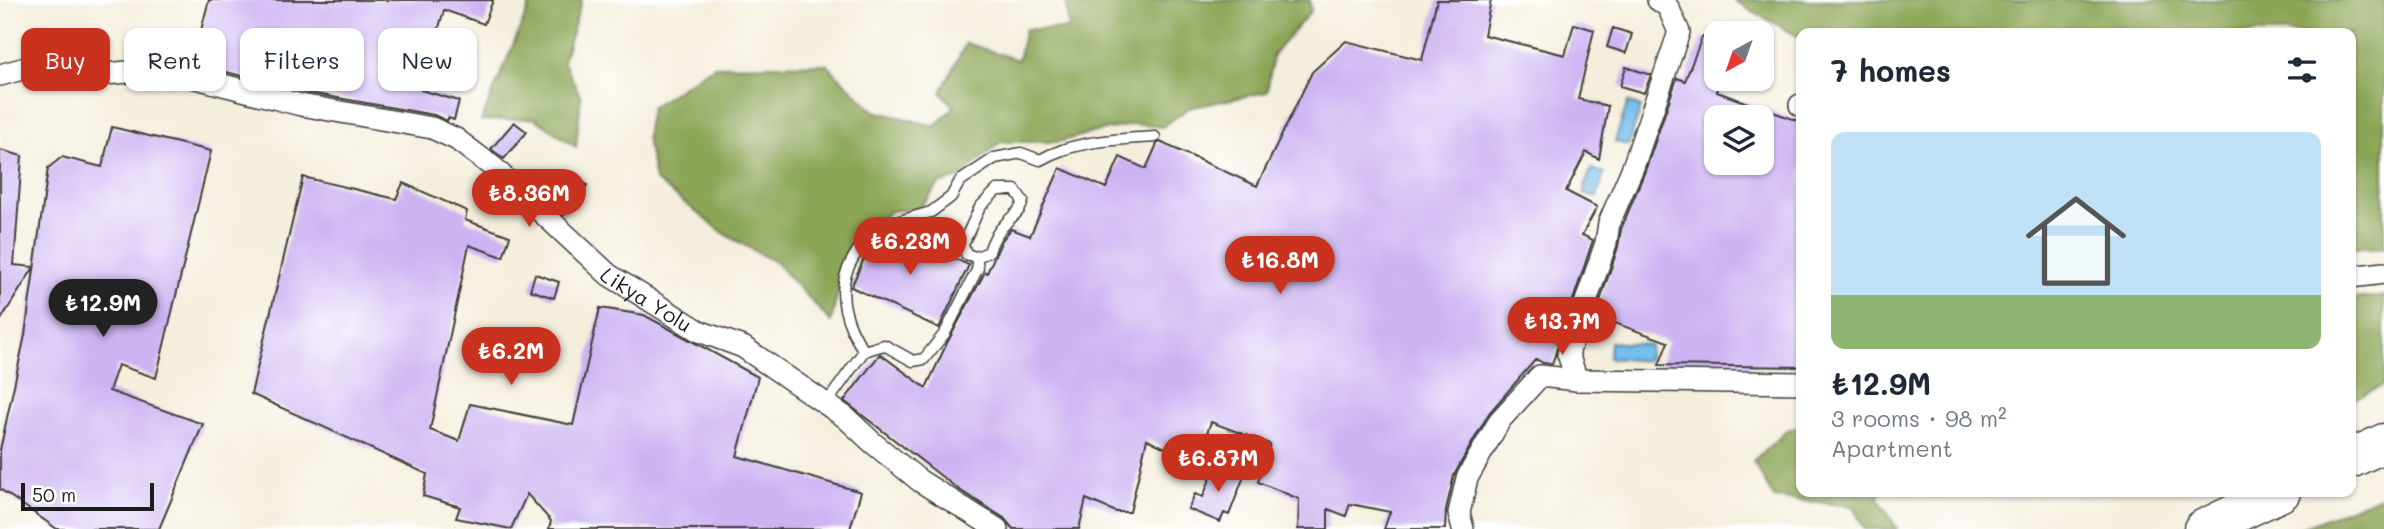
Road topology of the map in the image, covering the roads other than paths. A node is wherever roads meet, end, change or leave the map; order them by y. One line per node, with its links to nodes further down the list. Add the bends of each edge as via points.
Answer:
1 (1658, 0): 8 (street, via 1668,7 1679,32 1609,223 1568,354)
2 (0, 75): 10 (street, Likya Yolu, via 22,69 95,75 161,69 301,105 432,128 463,142 609,275 699,331 743,347)
3 (1155, 137): 7 (lane, via 1095,142 1055,151 1040,160 1021,153 995,158 960,181 951,197 932,212 875,228 849,265 842,295)
4 (976, 257): 4 (lane, via 966,254 963,244 980,207 997,190 1015,190 1023,201 1021,210 993,237 989,252); 7 (lane, via 978,268 945,333 925,359 913,361 884,345)
5 (2384, 272): 6 (street)
6 (2356, 276)
7 (864, 351): 10 (lane)
8 (1577, 380): 9 (street); 15 (street, via 1540,376 1500,420 1467,478 1459,513)
9 (1796, 383)
10 (826, 404): 14 (street, Likya Yolu, via 920,481)
11 (2384, 443): 12 (highway)
12 (2356, 456)
13 (2270, 497): 16 (highway)
14 (997, 529)
15 (1463, 529)
16 (2203, 529)

